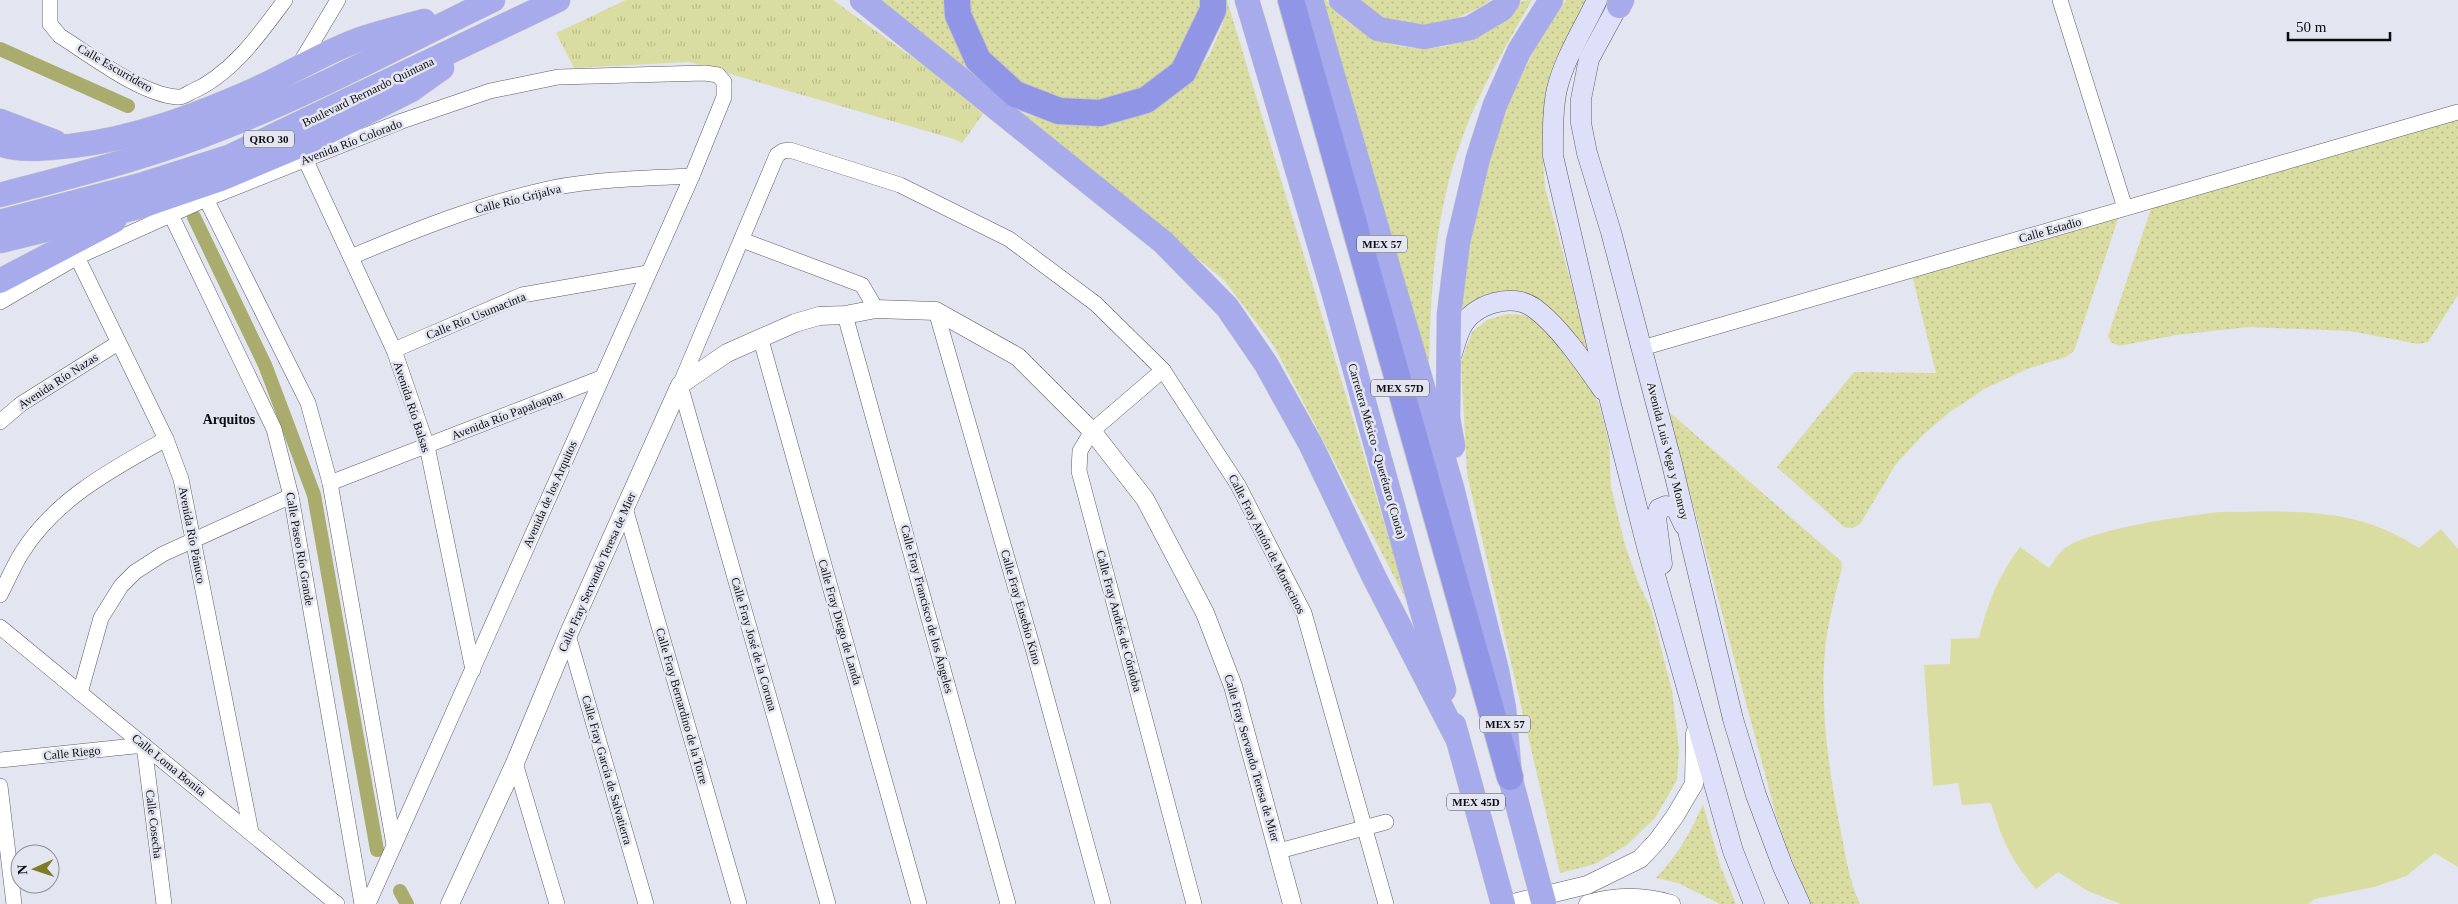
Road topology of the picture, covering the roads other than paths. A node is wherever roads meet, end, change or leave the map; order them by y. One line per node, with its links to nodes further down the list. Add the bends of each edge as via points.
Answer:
1 (50, 0): 2 (street, Calle Escurridero, via 50,24 60,36 148,91 179,98 224,73)
2 (285, 0)
3 (338, 0): 18 (street)
4 (558, 0): 17 (highway, Boulevard Bernardo Quintana / QRO 30)
5 (862, 0): 69 (highway, via 1163,242 1227,307 1266,364 1311,445)
6 (957, 0): 7 (highway, via 958,16 978,60 1015,94 1059,111 1100,114 1146,100 1183,72 1213,10)
7 (1213, 0)
8 (1247, 0): 69 (highway, Carretera México - Querétaro (Cuota) / MEX 45D, via 1333,292)
9 (1290, 0): 73 (highway, MEX 57D)
10 (1311, 0): 57 (highway, MEX 57)
11 (1341, 0): 12 (highway, via 1378,29 1424,37 1470,28 1502,9)
12 (1508, 0)
13 (1550, 0): 47 (highway, via 1519,51 1495,105 1478,158 1458,242 1449,314)
14 (2060, 0): 30 (street)
15 (1615, 1): 45 (main road, Avenida Luis Vega y Monroy, via 1589,59 1581,99 1581,123); 51 (main road, Avenida Luis Vega y Monroy, via 1580,37 1569,58 1557,89 1553,122 1553,156)
16 (485, 4): 18 (highway, via 359,40); 27 (highway, Boulevard Bernardo Quintana / QRO 30, via 327,84 222,129 129,160)
17 (487, 35): 29 (highway, via 411,90 304,144 221,179); 32 (highway, Boulevard Bernardo Quintana / QRO 30, via 228,157 144,184)
18 (298, 67): 23 (highway, via 191,116 104,142)
19 (724, 82): 25 (street, Avenida Río Colorado, via 718,75 704,73 558,77 490,91); 26 (street, Avenida de los Arquitos, via 724,97)
20 (2458, 112): 30 (street, Calle Estadio)
21 (0, 121): 23 (highway, via 45,140)
22 (0, 144): 23 (highway, via 11,148)
23 (71, 146)
24 (783, 151): 33 (street, Calle Fray Servando Teresa de Mier, via 777,155); 48 (street, Calle Fray Antón de Mortecinos, via 790,150 900,185 1009,239 1096,304)
25 (305, 159): 28 (street, Avenida Río Colorado); 36 (street, Avenida Río Balsas)
26 (692, 176): 36 (street, Calle Río Grijalva, via 614,179 502,200 428,225); 37 (street, Avenida de los Arquitos)
27 (0, 195)
28 (206, 199): 31 (street, Avenida Río Colorado); 56 (street, via 308,403)
29 (142, 206): 34 (highway); 38 (highway)
30 (2125, 208): 45 (street, Calle Estadio)
31 (170, 215): 35 (street, Avenida Río Colorado); 58 (street, Calle Paseo Río Grande, via 274,429)
32 (0, 222)
33 (742, 240): 40 (street, via 862,285); 50 (street, Calle Fray Servando Teresa de Mier)
34 (0, 241)
35 (77, 257): 39 (street, Avenida Río Colorado); 44 (street, Avenida Río Pánuco)
36 (351, 257): 46 (street, Avenida Río Balsas)
37 (648, 274): 46 (street, Calle Río Usumacinta, via 522,295); 49 (street, Avenida de los Arquitos)
38 (0, 281)
39 (0, 302)
40 (876, 309): 41 (street, Calle Fray Servando Teresa de Mier); 42 (street, Calle Fray Servando Teresa de Mier)
41 (936, 311): 53 (street, Calle Fray Servando Teresa de Mier, via 1018,357); 92 (street, Calle Fray Eusebio Kino)
42 (845, 315): 43 (street, Calle Fray Servando Teresa de Mier, via 811,319); 91 (street, Calle Fray Francisco de los Ángeles)
43 (761, 340): 50 (street, Calle Fray Servando Teresa de Mier, via 727,353); 90 (street, Calle Fray Diego de Landa)
44 (118, 343): 52 (street, Avenida Río Nazas, via 21,404); 54 (street, Avenida Río Pánuco)
45 (1642, 348): 61 (main road, Avenida Luis Vega y Monroy)
46 (394, 350): 55 (street, Avenida Río Balsas)
47 (1449, 363): 51 (main road, via 1462,327 1479,311 1509,300 1525,303 1535,308 1578,355); 57 (highway, via 1448,418 1454,455)
48 (1163, 370): 53 (street, Calle Fray Andrés de Córdoba); 76 (street, Calle Fray Antón de Mortecinos, via 1238,485 1304,613)
49 (601, 378): 55 (street, Avenida Río Papaloapan); 66 (street, Avenida de los Arquitos)
50 (680, 385): 59 (street, Calle Fray Servando Teresa de Mier); 89 (street, Calle Fray José de la Coruna)
51 (1609, 397): 63 (main road, Avenida Luis Vega y Monroy)
52 (0, 422)
53 (1092, 432): 79 (street, Calle Fray Servando Teresa de Mier, via 1145,499 1205,613 1233,686); 93 (street, Calle Fray Andrés de Córdoba, via 1080,451 1079,471)
54 (166, 439): 60 (street, Avenida Río Pánuco, via 181,479); 62 (street, via 106,472 55,511 21,553)
55 (427, 446): 56 (street, Avenida Río Papaloapan); 66 (street, Avenida Río Balsas)
56 (330, 483): 78 (street)
57 (1452, 488): 73 (highway, MEX 57, via 1497,671)
58 (291, 496): 60 (street); 83 (street, Calle Paseo Río Grande)
59 (625, 508): 65 (street, Calle Fray Servando Teresa de Mier); 88 (street, Calle Fray Bernardino de la Torre)
60 (193, 540): 67 (street, via 163,554 135,572 121,586 101,618); 77 (street, Avenida Río Pánuco)
61 (1692, 546): 63 (main road, via 1680,512 1670,506 1659,509 1656,518); 102 (main road, Avenida Luis Vega y Monroy, via 1733,719 1756,794)
62 (0, 595)
63 (1666, 618): 68 (main road, Avenida Luis Vega y Monroy)
64 (0, 627): 67 (street, Calle Loma Bonita)
65 (568, 635): 72 (street, Calle Fray Servando Teresa de Mier); 87 (street, Calle Fray García de Salvatierra)
66 (473, 670): 78 (street, Avenida de los Arquitos)
67 (80, 693): 70 (street, Calle Loma Bonita)
68 (1693, 710): 97 (street, via 1694,784 1656,841 1640,858 1587,884); 101 (main road, Avenida Luis Vega y Monroy, via 1733,851)
69 (1458, 740): 96 (highway, Carretera México - Querétaro (Cuota) / MEX 45D)
70 (144, 745): 71 (street, Calle Riego); 77 (street, Calle Loma Bonita); 81 (street, Calle Cosecha)
71 (0, 760)
72 (516, 764): 85 (street, Calle Fray Servando Teresa de Mier); 86 (street)
73 (1510, 777): 98 (highway, MEX 45D, bridge)
74 (0, 786): 80 (street)
75 (1386, 822): 76 (street)
76 (1366, 829): 79 (street); 95 (street, Calle Fray Antón de Mortecinos)
77 (251, 832): 82 (street, Calle Loma Bonita)
78 (394, 846): 84 (street, Avenida de los Arquitos)
79 (1279, 852): 94 (street, Calle Fray Servando Teresa de Mier)
80 (14, 904)
81 (164, 904)
82 (337, 904)
83 (362, 904)
84 (368, 904)
85 (450, 904)
86 (557, 904)
87 (646, 904)
88 (738, 904)
89 (828, 904)
90 (919, 904)
91 (1008, 904)
92 (1103, 904)
93 (1194, 904)
94 (1292, 904)
95 (1386, 904)
96 (1503, 904)
97 (1509, 904)
98 (1544, 904)
99 (1588, 904): 100 (street, via 1632,897)
100 (1671, 904)
101 (1754, 904)
102 (1800, 904)

